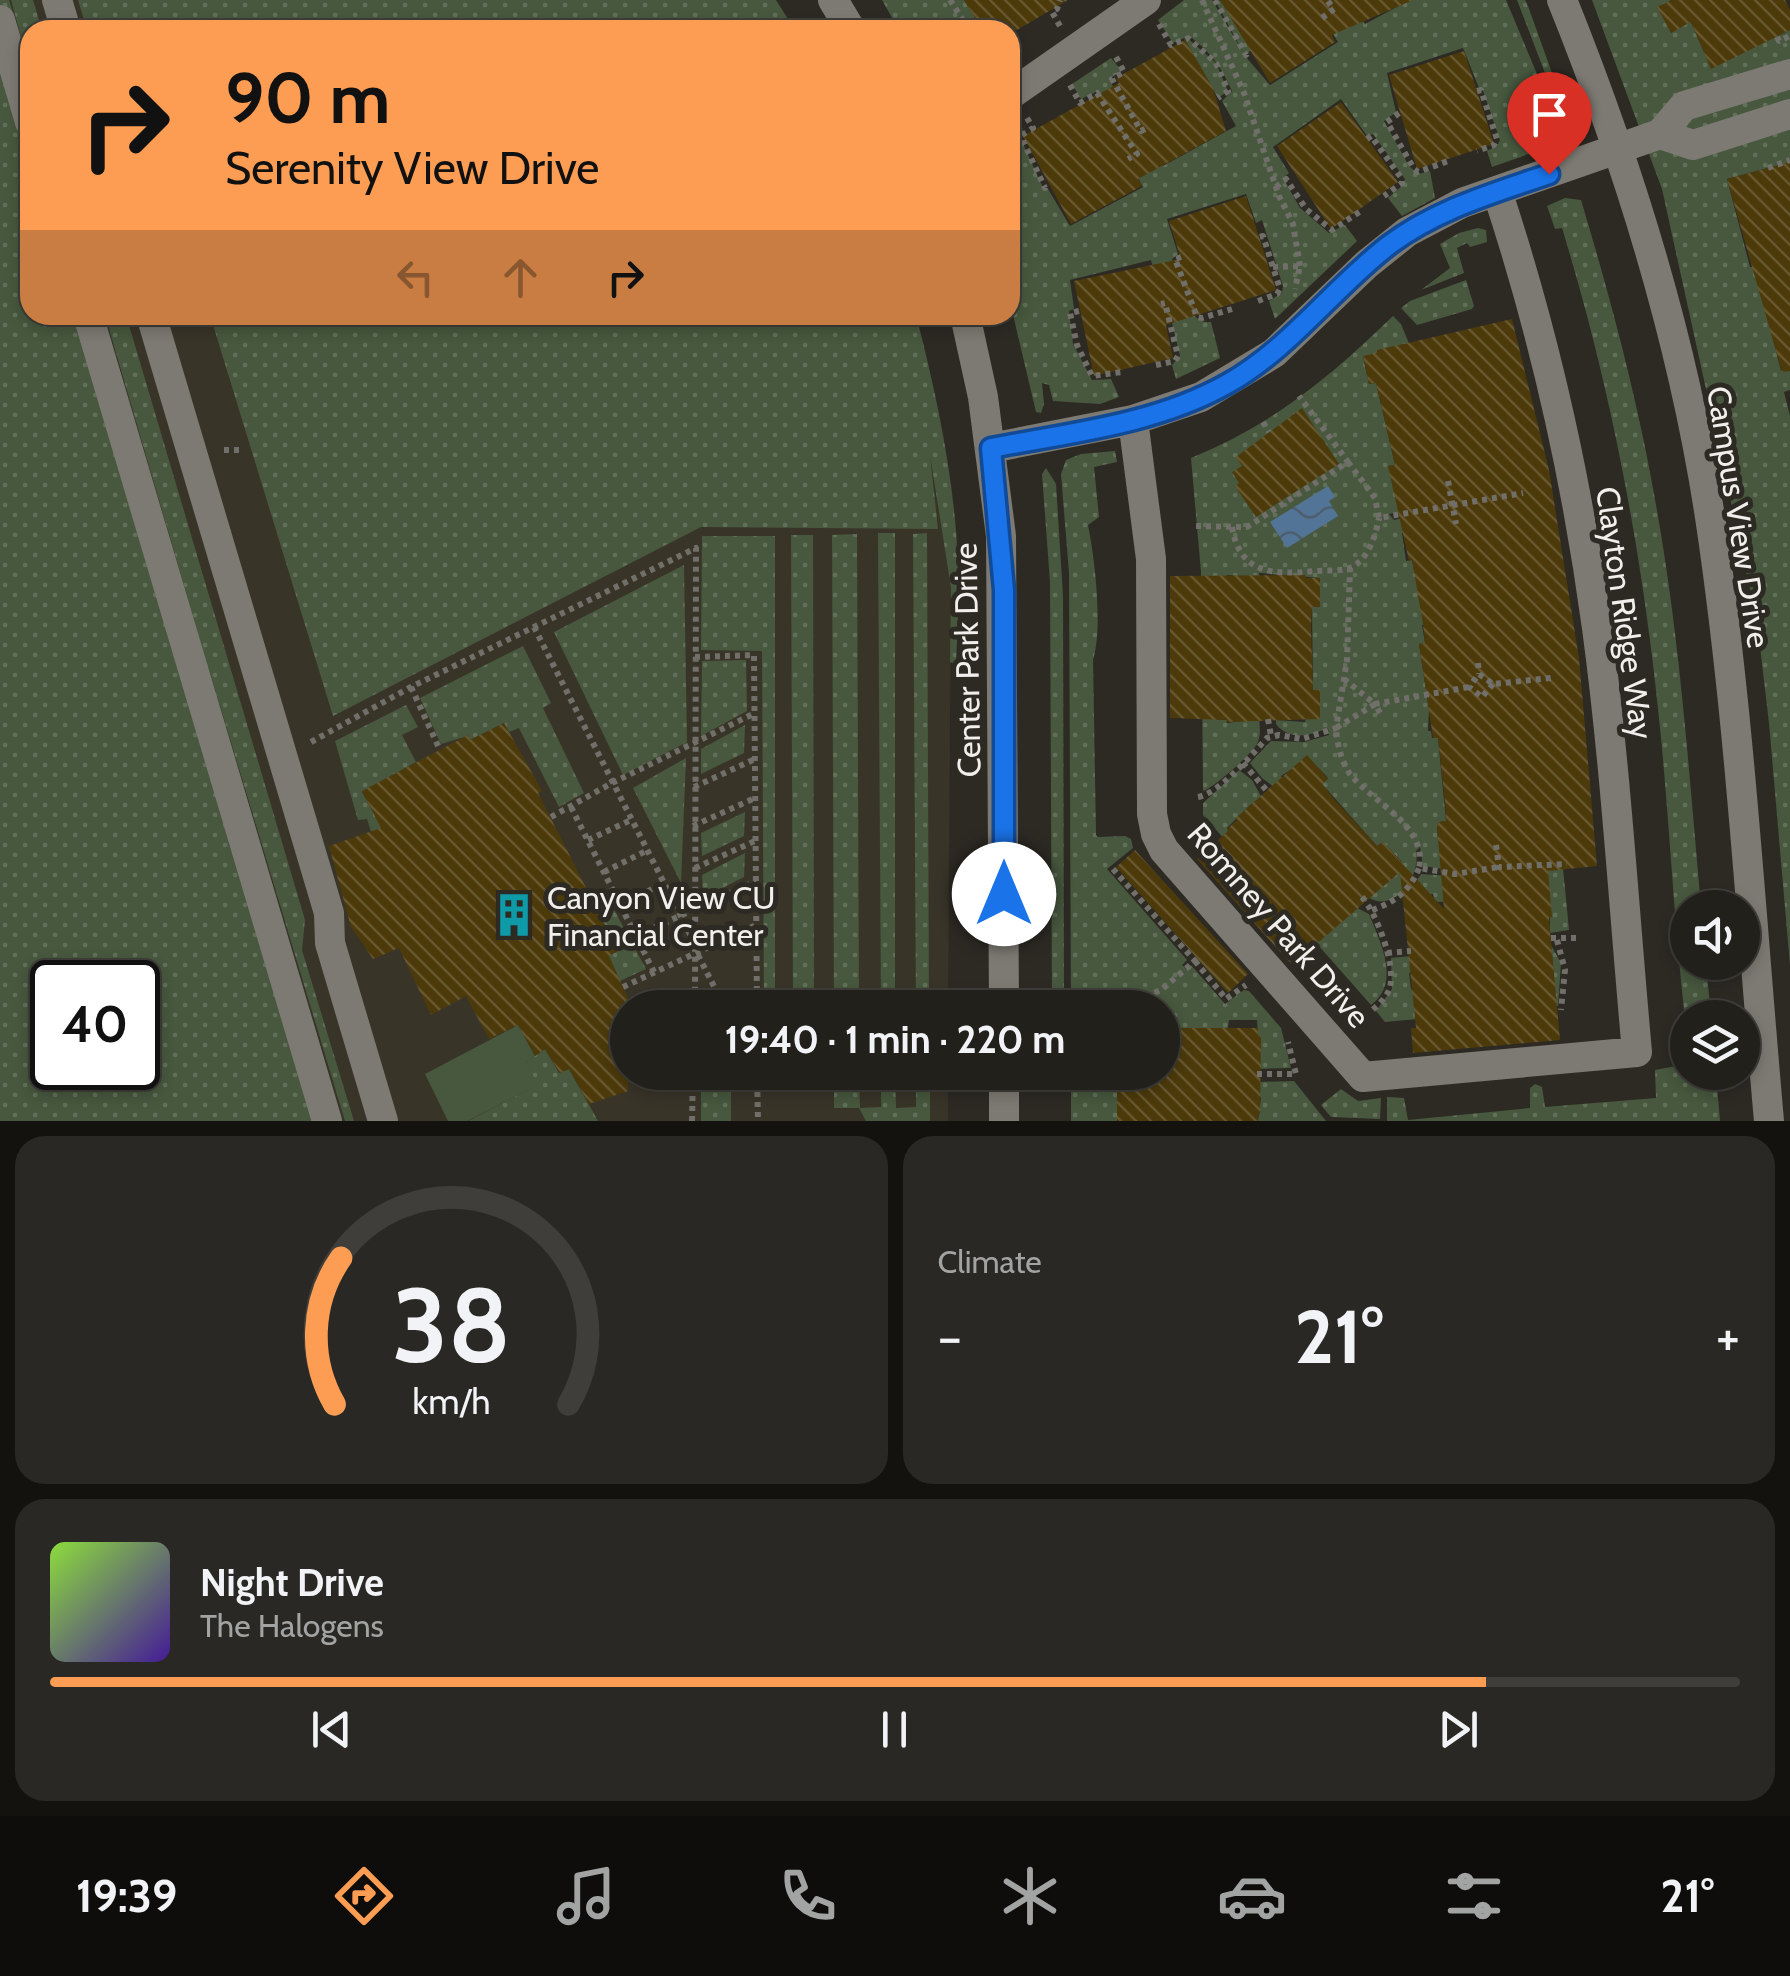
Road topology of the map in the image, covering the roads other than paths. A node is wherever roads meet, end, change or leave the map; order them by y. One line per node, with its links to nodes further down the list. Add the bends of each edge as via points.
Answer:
1 (1562, 0): 11 (street, Campus View Drive)
2 (1150, 10): 7 (street)
3 (0, 20): 5 (street)
4 (1790, 74): 6 (street)
5 (20, 88)
6 (1737, 90): 9 (street); 10 (street, via 1684,106)
7 (1020, 98)
8 (1790, 114): 9 (street)
9 (1749, 127): 10 (street, via 1692,145)
10 (1660, 134): 11 (street)
11 (1617, 148): 12 (street); 24 (street, Campus View Drive, via 1672,336 1709,514)
12 (1497, 192): 16 (street, via 1406,232 1250,370 1202,397); 19 (street, Clayton Ridge Way, via 1548,369 1585,553)
13 (91, 325): 21 (street)
14 (154, 325): 22 (street, via 329,912 330,942)
15 (966, 325): 17 (street, Center Park Drive)
16 (1133, 420): 17 (street); 19 (street, Romney Park Drive, via 1151,559 1152,814 1164,850 1364,1077)
17 (991, 448): 18 (street, Center Park Drive, via 1004,590)
18 (1004, 990)
19 (1638, 1052)
20 (1004, 1090): 23 (street)
21 (327, 1121)
22 (383, 1121)
23 (1004, 1121)
24 (1769, 1121)

